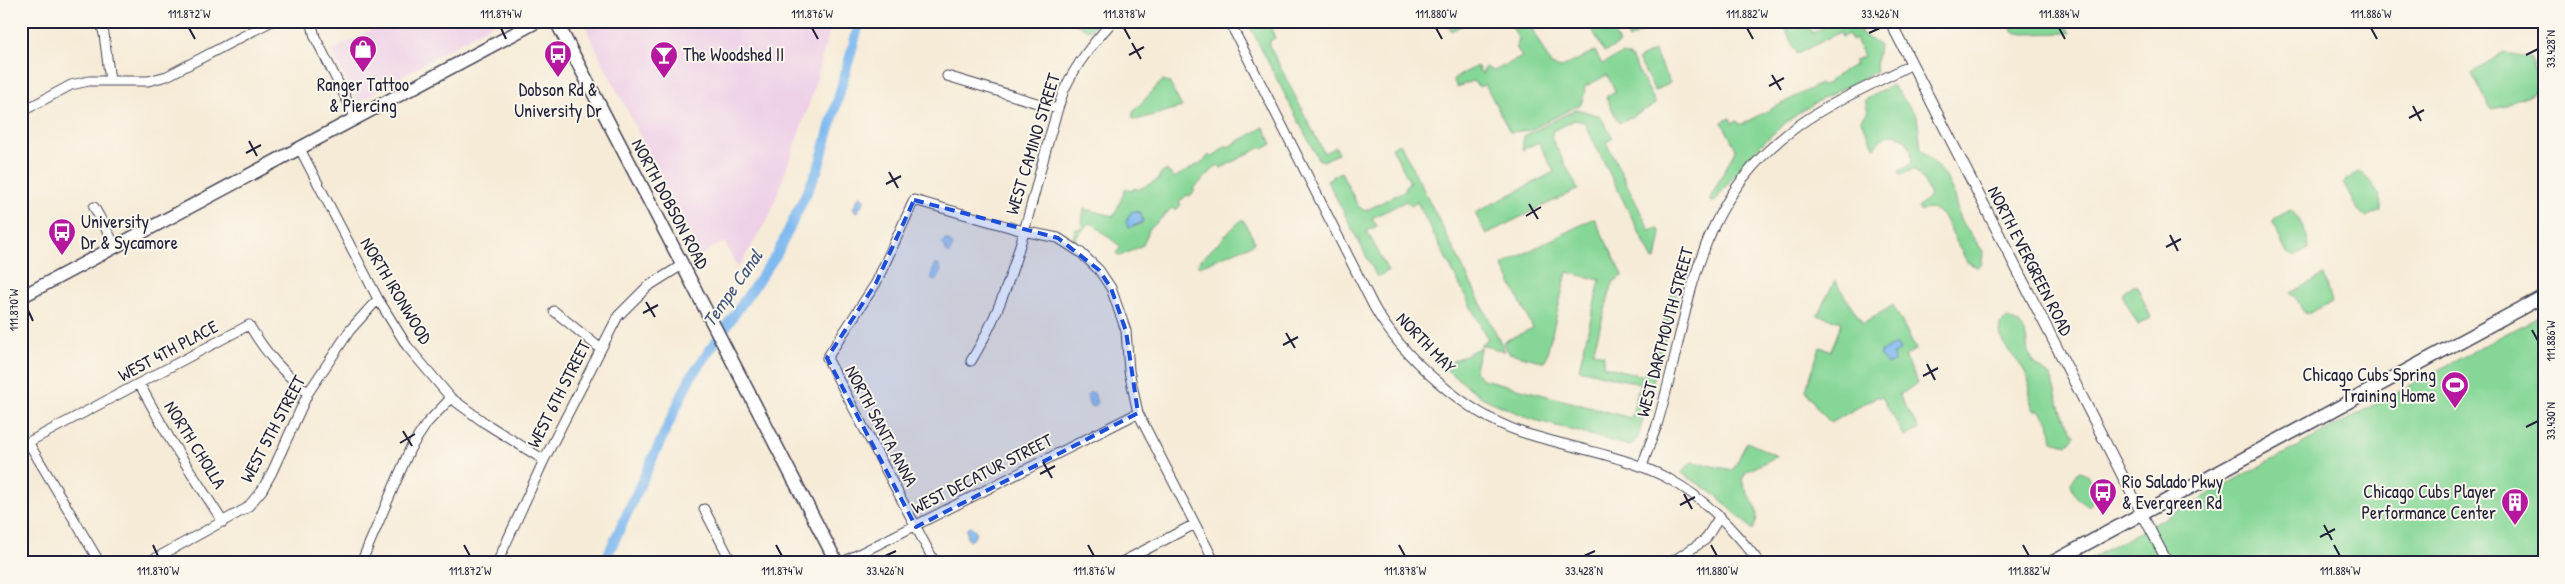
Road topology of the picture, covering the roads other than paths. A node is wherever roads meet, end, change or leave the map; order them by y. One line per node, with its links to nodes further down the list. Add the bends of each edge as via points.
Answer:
1 (100, 21): 11 (street)
2 (272, 21): 11 (street, via 167,76 148,81)
3 (311, 21): 14 (street, via 315,37)
4 (538, 21): 14 (main road)
5 (556, 21): 19 (main road, NORTH DOBSON ROAD)
6 (1113, 21): 12 (street, WEST CAMINO STREET, via 1091,44 1074,70)
7 (1229, 21): 32 (street, NORTH MAY, via 1382,323 1426,372 1486,415 1519,431)
8 (1890, 21): 9 (street, NORTH EVERGREEN ROAD)
9 (1912, 64): 32 (street, WEST DARTMOUTH STREET, via 1798,126 1742,178 1713,228 1695,272 1656,428); 34 (street, NORTH EVERGREEN ROAD)
10 (947, 76): 12 (street)
11 (110, 80): 13 (street, via 72,85)
12 (1057, 109): 17 (street, WEST CAMINO STREET)
13 (21, 112)
14 (356, 118): 15 (main road)
15 (300, 149): 18 (main road); 22 (street, NORTH IRONWOOD)
16 (94, 207): 18 (street)
17 (1023, 231): 25 (street, WEST CAMINO STREET, via 998,309); 29 (street, via 1058,238 1080,252 1112,288 1126,331 1129,371); 38 (street, NORTH SANTA ANNA, via 914,200 876,283 827,358)
18 (116, 247): 21 (main road)
19 (682, 264): 24 (street, WEST 6TH STREET, via 630,303 618,316); 44 (main road, NORTH DOBSON ROAD)
20 (2544, 296): 34 (main road)
21 (21, 298)
22 (378, 299): 27 (street, WEST 5TH STREET, via 350,330); 28 (street, NORTH IRONWOOD, via 407,346)
23 (554, 311): 24 (street)
24 (600, 349): 31 (street, WEST 6TH STREET)
25 (971, 361)
26 (140, 384): 27 (street, WEST 4TH PLACE, via 249,325 280,369); 30 (street, WEST 4TH PLACE); 36 (street, NORTH CHOLLA, via 171,441)
27 (308, 392): 36 (street, WEST 5TH STREET, via 262,490 247,508)
28 (451, 398): 31 (street, NORTH IRONWOOD); 41 (street, via 427,423 410,449)
29 (1138, 413): 37 (street); 38 (street, WEST DECATUR STREET)
30 (25, 444): 39 (street)
31 (544, 460): 42 (street, WEST 6TH STREET)
32 (1642, 467): 35 (street, NORTH MAY, via 1669,479)
33 (704, 509): 43 (street)
34 (2142, 514): 51 (main road); 52 (street)
35 (1720, 516): 49 (street, via 1704,540); 50 (street, NORTH MAY)
36 (223, 522): 40 (street, WEST 5TH STREET)
37 (1195, 524): 47 (street); 48 (street)
38 (916, 527): 45 (street, WEST DECATUR STREET); 46 (street, NORTH SANTA ANNA)
39 (100, 563)
40 (148, 563)
41 (361, 563)
42 (497, 563)
43 (732, 563)
44 (837, 563)
45 (841, 563)
46 (935, 563)
47 (1120, 563)
48 (1215, 563)
49 (1670, 563)
50 (1760, 563)
51 (2052, 563)
52 (2168, 563)

